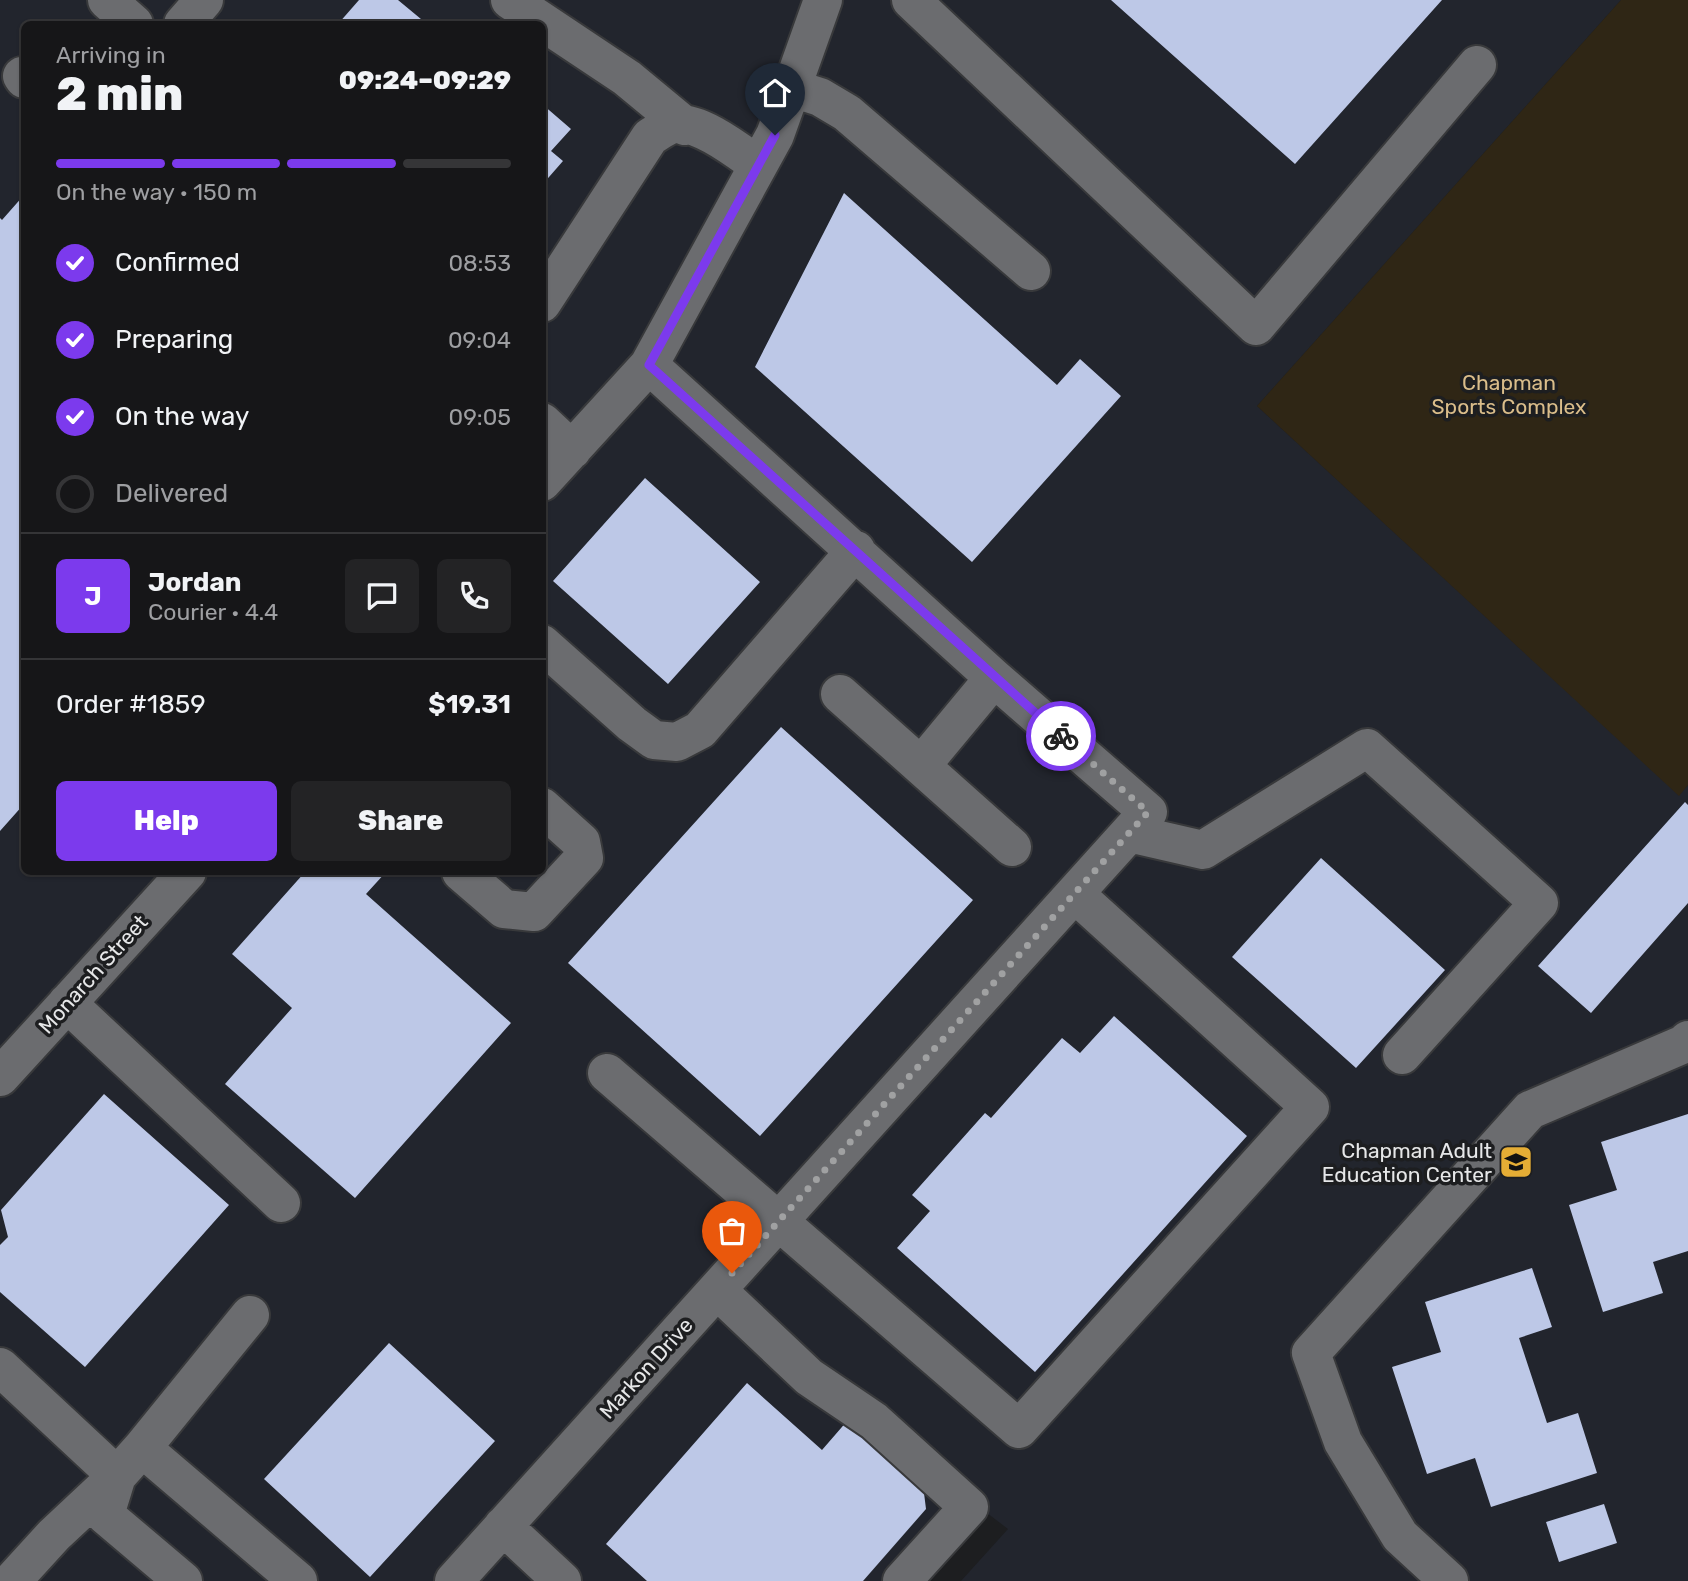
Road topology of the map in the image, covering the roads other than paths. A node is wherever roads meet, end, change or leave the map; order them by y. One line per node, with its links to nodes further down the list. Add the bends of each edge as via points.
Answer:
1 (107, 0): 6 (street)
2 (204, 0): 7 (street)
3 (510, 0): 8 (street)
4 (911, 0): 10 (street, via 1256,326)
5 (811, 4): 11 (street)
6 (131, 21)
7 (186, 21)
8 (542, 21)
9 (546, 24): 12 (street, via 627,78)
10 (1477, 65)
11 (792, 88): 13 (street); 14 (street, via 820,97 846,113)
12 (685, 126): 13 (street, via 719,139); 15 (street, via 674,124 650,137)
13 (758, 165): 16 (street)
14 (1031, 271)
15 (546, 297)
16 (649, 365): 18 (street); 20 (street)
17 (546, 426): 18 (street)
18 (572, 450): 19 (street)
19 (546, 478)
20 (856, 550): 21 (street, via 700,730 677,742 654,740); 22 (street)
21 (546, 648)
22 (995, 678): 24 (street); 26 (street)
23 (841, 694): 24 (street)
24 (920, 766): 27 (street)
25 (546, 811): 29 (street, via 581,842 584,858 534,912 504,909)
26 (1139, 822): 30 (street, Markon Drive); 33 (street, via 1203,850 1367,748 1539,903)
27 (1012, 847)
28 (184, 875): 31 (street, Monarch Street)
29 (464, 875)
30 (1075, 894): 37 (street, Markon Drive); 37 (street, via 1310,1107 1019,1429)
31 (67, 1003): 35 (street, Monarch Street); 36 (street)
32 (1688, 1040): 50 (street, via 1530,1110 1311,1353 1343,1442 1400,1535)
33 (1402, 1055)
34 (607, 1073): 37 (street)
35 (0, 1076)
36 (281, 1203)
37 (778, 1222): 38 (street, Markon Drive)
38 (717, 1290): 43 (street, Markon Drive); 49 (street, via 810,1377 874,1421 969,1507)
39 (250, 1315): 41 (street)
40 (0, 1367): 42 (street)
41 (142, 1448): 42 (street); 46 (street)
42 (117, 1476): 44 (street); 45 (street, via 105,1515)
43 (503, 1526): 47 (street, Markon Drive); 48 (street)
44 (12, 1581)
45 (184, 1581)
46 (298, 1581)
47 (454, 1581)
48 (562, 1581)
49 (902, 1581)
50 (1449, 1581)

